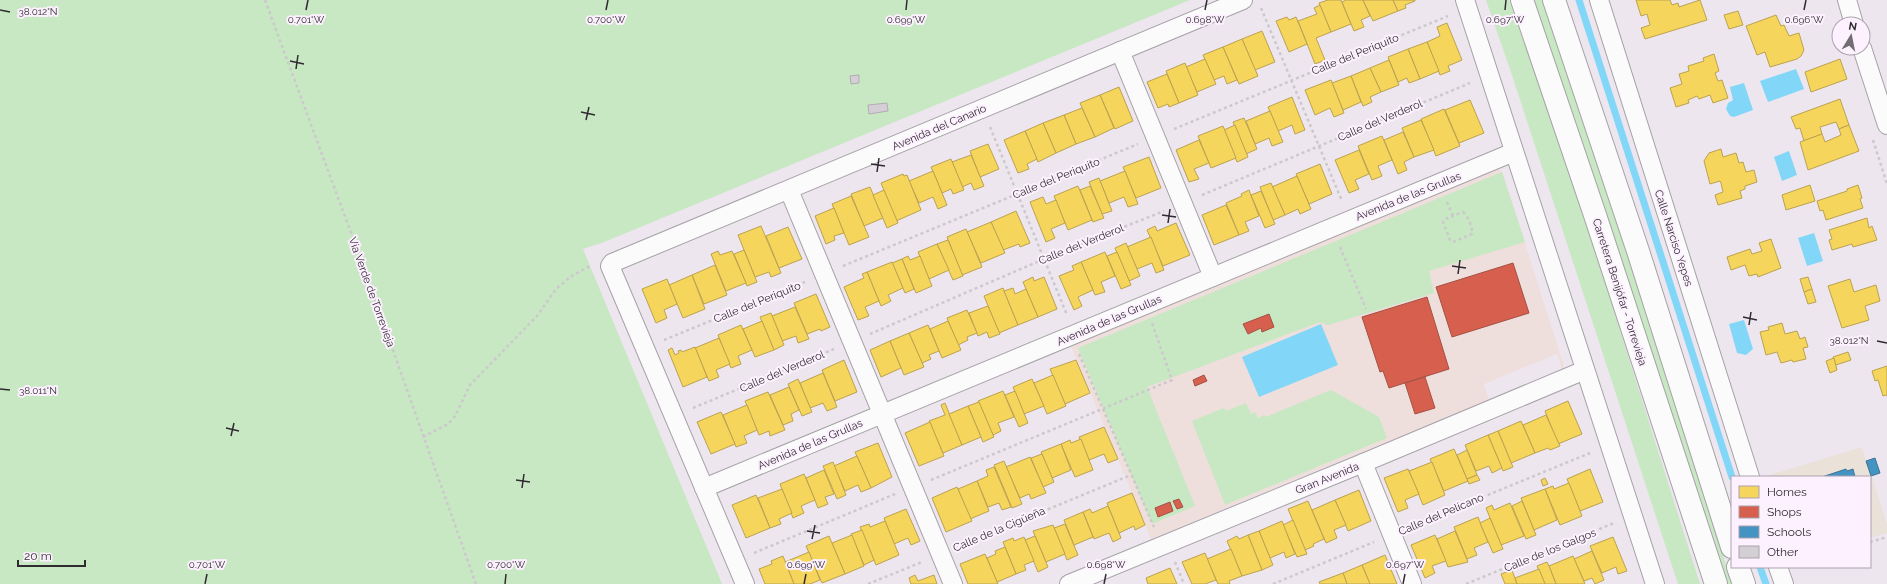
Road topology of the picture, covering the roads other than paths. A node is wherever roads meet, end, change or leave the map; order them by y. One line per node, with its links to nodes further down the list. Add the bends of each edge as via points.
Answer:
1 (1243, 0): 8 (street, Avenida del Canario)
2 (1522, 0): 27 (main road, Carretera Benijófar - Torrevieja)
3 (1554, 0): 19 (main road, via 1638,251)
4 (1599, 0): 17 (street, Calle Narciso Yepes)
5 (1847, 0): 7 (street)
6 (1466, 4): 11 (street)
7 (1852, 16)
8 (1120, 51): 12 (street, Avenida del Canario); 13 (street)
9 (1865, 56): 10 (street)
10 (1887, 125)
11 (1514, 152): 13 (street, Avenida de las Grullas); 14 (street)
12 (789, 190): 15 (street); 18 (street, Avenida del Canario, via 610,266)
13 (1213, 277): 15 (street, Avenida de las Grullas)
14 (1585, 370): 16 (street, Gran Avenida); 26 (street)
15 (882, 414): 18 (street, Avenida de las Grullas); 23 (street)
16 (1363, 463): 24 (street, Gran Avenida); 25 (street)
17 (1750, 476)
18 (704, 488): 22 (street)
19 (1731, 544)
20 (1738, 568): 28 (main road)
21 (1778, 568): 29 (street)
22 (744, 584)
23 (954, 584)
24 (1069, 584)
25 (1412, 584)
26 (1655, 584)
27 (1716, 584)
28 (1744, 584)
29 (1784, 584)

